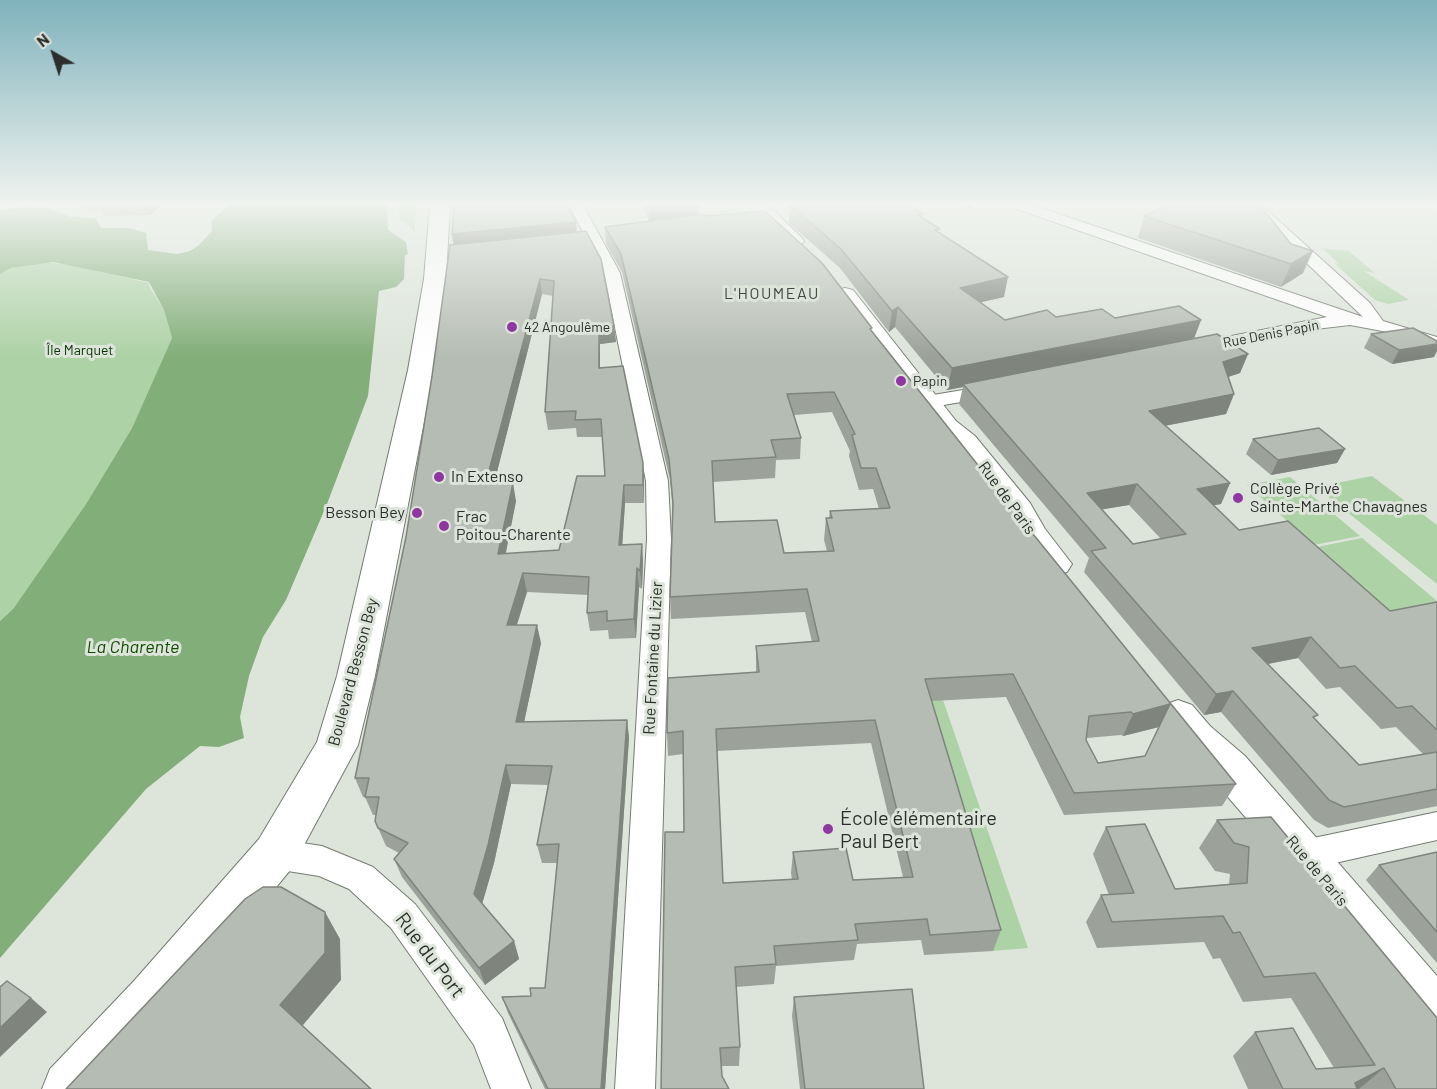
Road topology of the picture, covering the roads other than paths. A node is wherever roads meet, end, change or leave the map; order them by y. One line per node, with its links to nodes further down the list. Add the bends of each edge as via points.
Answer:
1 (442, 256): 15 (main road, Boulevard Besson Bey, via 407,447 350,699 337,745)
2 (602, 256): 20 (street, Rue Fontaine du Lizier, via 612,273 657,481 660,539)
3 (809, 256): 11 (main road, Rue de Paris)
4 (1167, 256): 6 (street)
5 (1308, 256): 7 (street, via 1364,307)
6 (1350, 320): 7 (street, Rue Denis Papin); 9 (street, Rue Denis Papin)
7 (1377, 325): 8 (street, Rue Denis Papin)
8 (1437, 343)
9 (1175, 352)
10 (1014, 386): 11 (street)
11 (927, 402): 12 (main road, Rue de Paris, via 946,427 966,442)
12 (1077, 589)
13 (1161, 694): 16 (main road, Rue de Paris, via 1196,738 1230,769)
14 (1437, 826): 16 (street)
15 (275, 854): 18 (main road, Boulevard Besson Bey); 19 (street, Rue du Port, via 322,861 361,878 404,916 488,1032)
16 (1304, 855): 17 (main road, Rue de Paris)
17 (1437, 1016)
18 (70, 1089)
19 (511, 1089)
20 (635, 1089)

